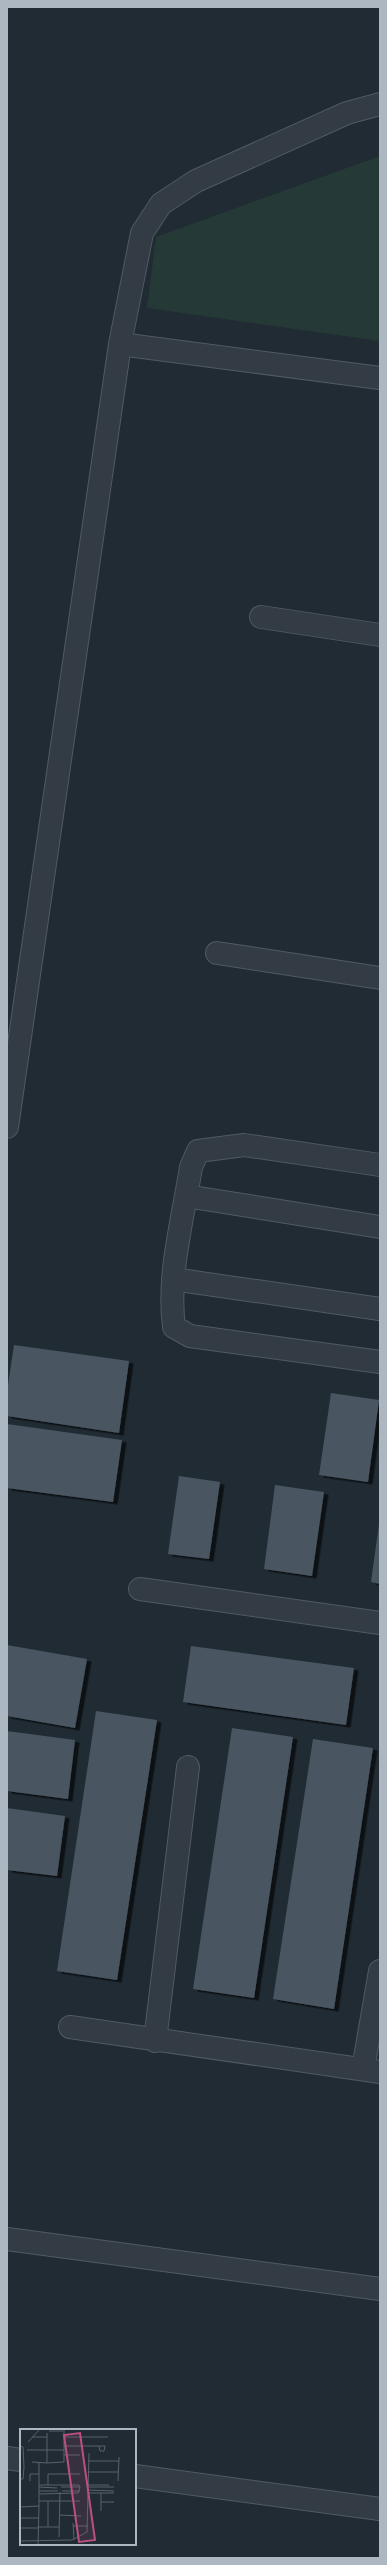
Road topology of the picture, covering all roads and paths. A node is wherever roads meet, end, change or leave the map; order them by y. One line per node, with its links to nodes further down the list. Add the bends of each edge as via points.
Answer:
1 (380, 104): 2 (street, via 347,113 196,181 161,204 142,233)
2 (120, 344): 3 (street); 8 (street)
3 (380, 378)
4 (261, 617): 5 (street)
5 (380, 635)
6 (217, 953): 7 (street)
7 (380, 978)
8 (8, 1118)
9 (380, 1165): 10 (street, via 244,1145 198,1151 191,1167)
10 (186, 1196): 11 (street); 12 (street)
11 (380, 1227)
12 (173, 1279): 13 (street); 14 (street, via 171,1308 174,1327 190,1336)
13 (380, 1309)
14 (380, 1362)
15 (140, 1589): 16 (street)
16 (380, 1623)
17 (188, 1768): 20 (street)
18 (380, 1971): 21 (street)
19 (70, 2027): 20 (street)
20 (155, 2041): 21 (street)
21 (372, 2070)
22 (7, 2239): 23 (street)
23 (380, 2290)
24 (7, 2458): 25 (street)
25 (20, 2460)
26 (136, 2476): 27 (street)
27 (380, 2509)

